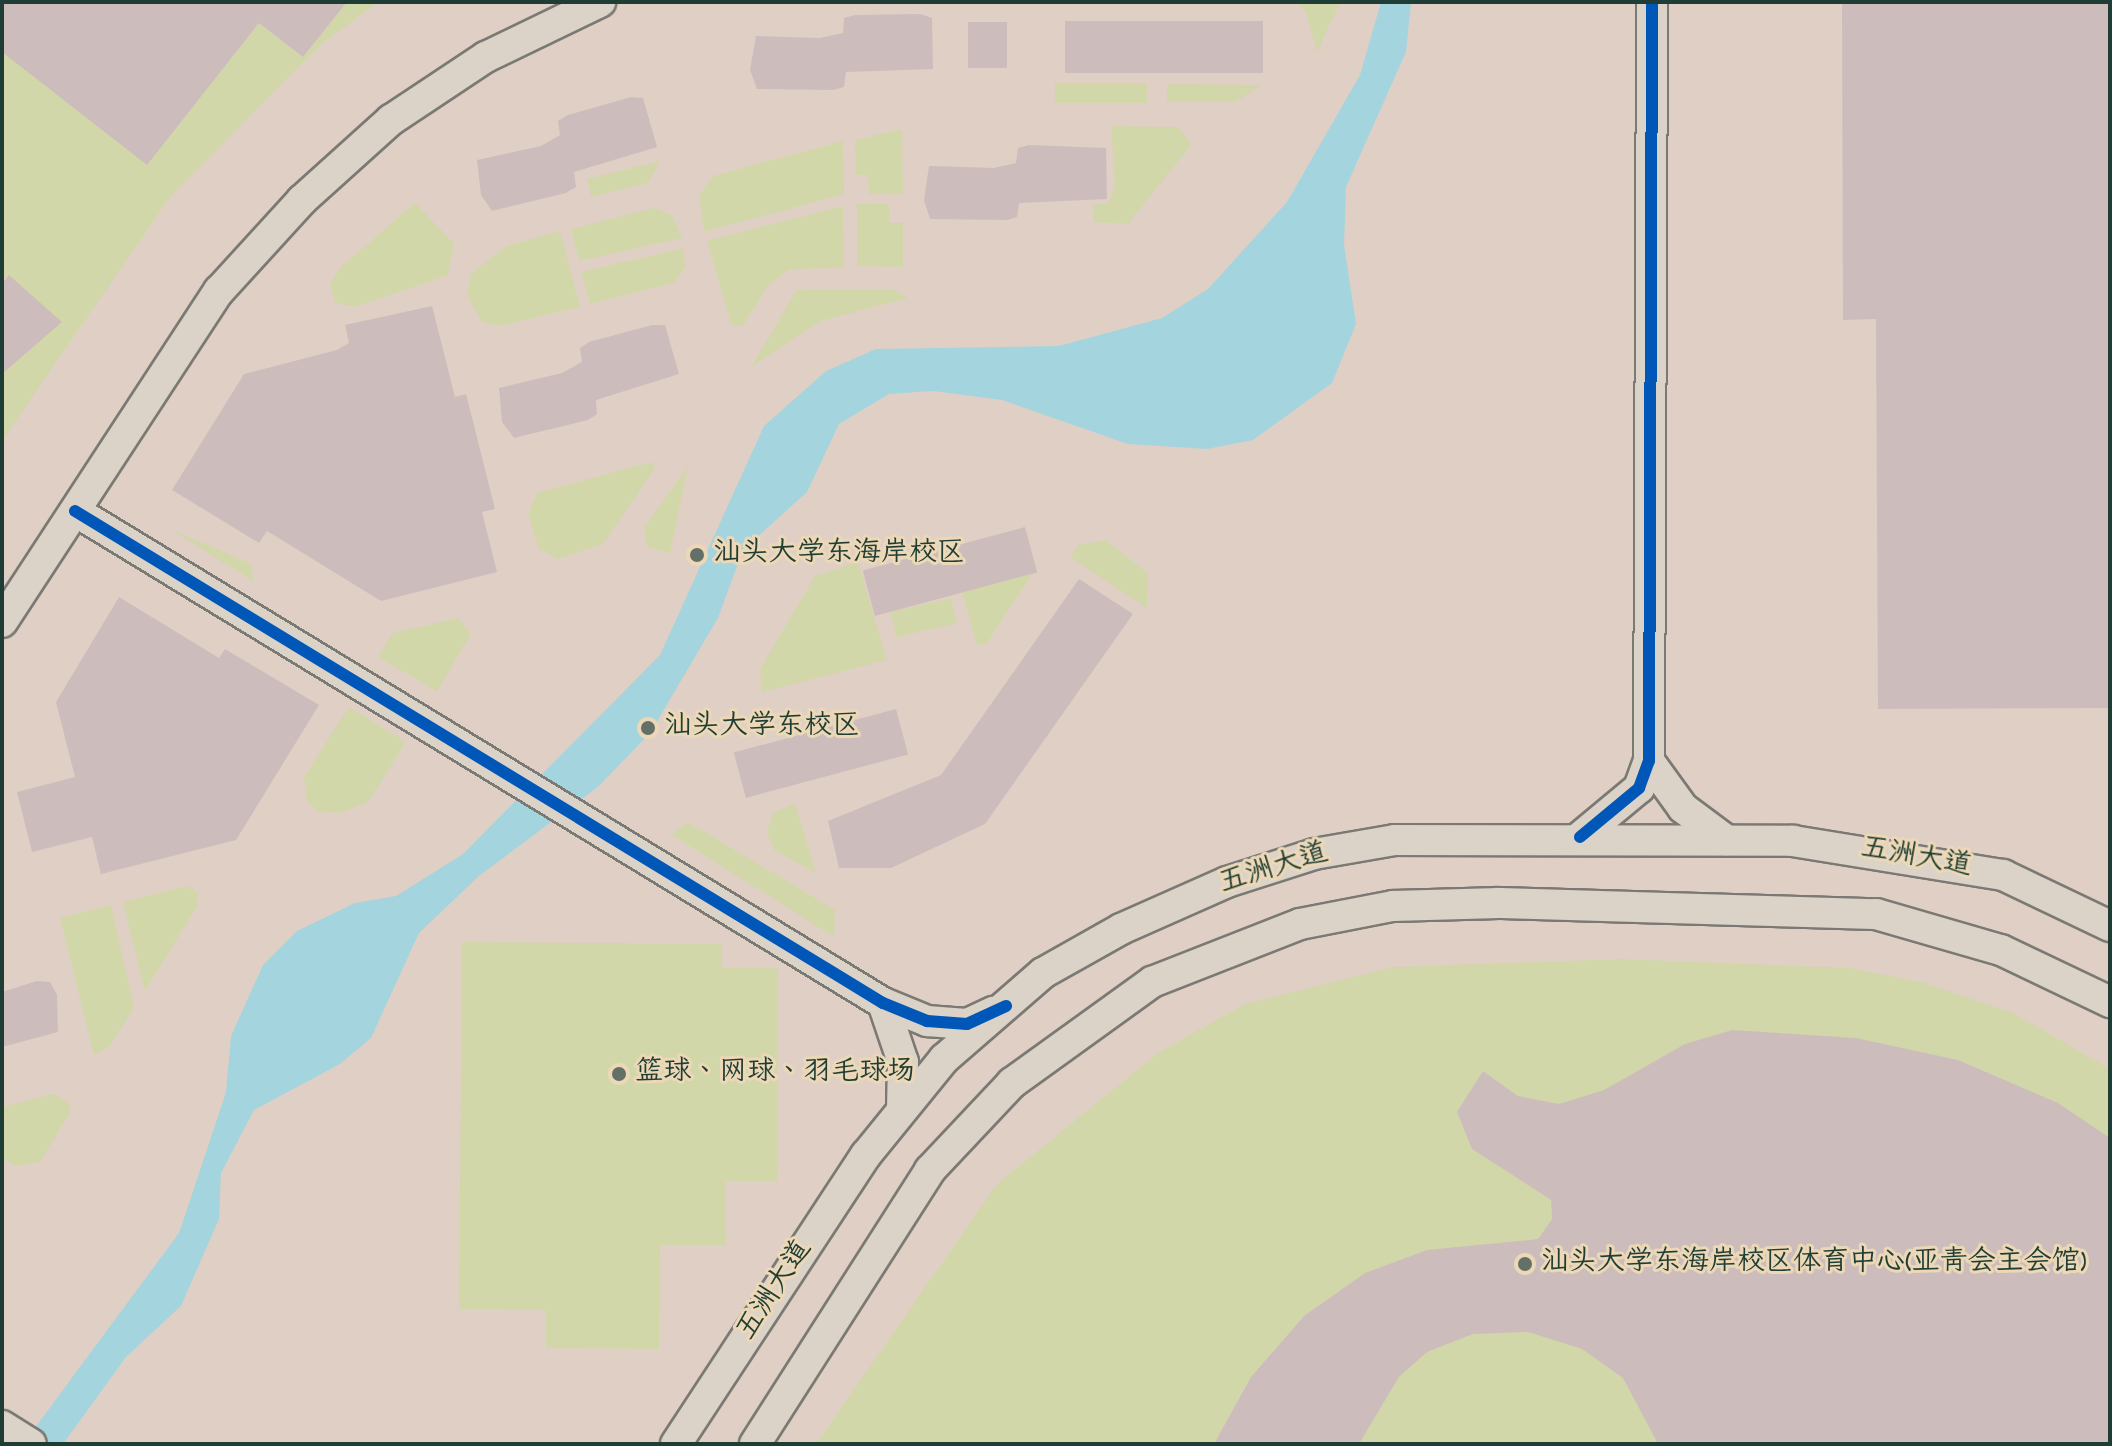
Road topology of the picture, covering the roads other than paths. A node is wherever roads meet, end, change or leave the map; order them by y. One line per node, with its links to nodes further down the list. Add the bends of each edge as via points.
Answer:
1 (1652, 2): 5 (main road)
2 (596, 3): 3 (main road, via 486,57 391,120 302,200 219,291)
3 (75, 511): 4 (main road); 10 (main road)
4 (2, 622)
5 (1649, 761): 6 (main road, via 1639,788); 7 (main road, via 1683,808)
6 (1580, 837): 7 (main road, 五洲大道); 11 (main road, 五洲大道, via 1395,840 1314,854 1121,929 1043,973)
7 (1726, 840): 8 (main road, 五洲大道, via 1916,856 2003,875)
8 (2110, 926)
9 (2110, 1002): 16 (main road, via 2001,950 1876,914 1499,903 1393,906 1300,924 1152,982 1012,1083 930,1170)
10 (883, 1003): 11 (main road, via 927,1021 967,1024); 12 (main road, via 903,1062)
11 (1006, 1006): 12 (main road, 五洲大道, via 944,1059)
12 (902, 1110): 15 (main road, 五洲大道)
13 (2, 1426): 14 (main road)
14 (31, 1444)
15 (676, 1444)
16 (755, 1444)

